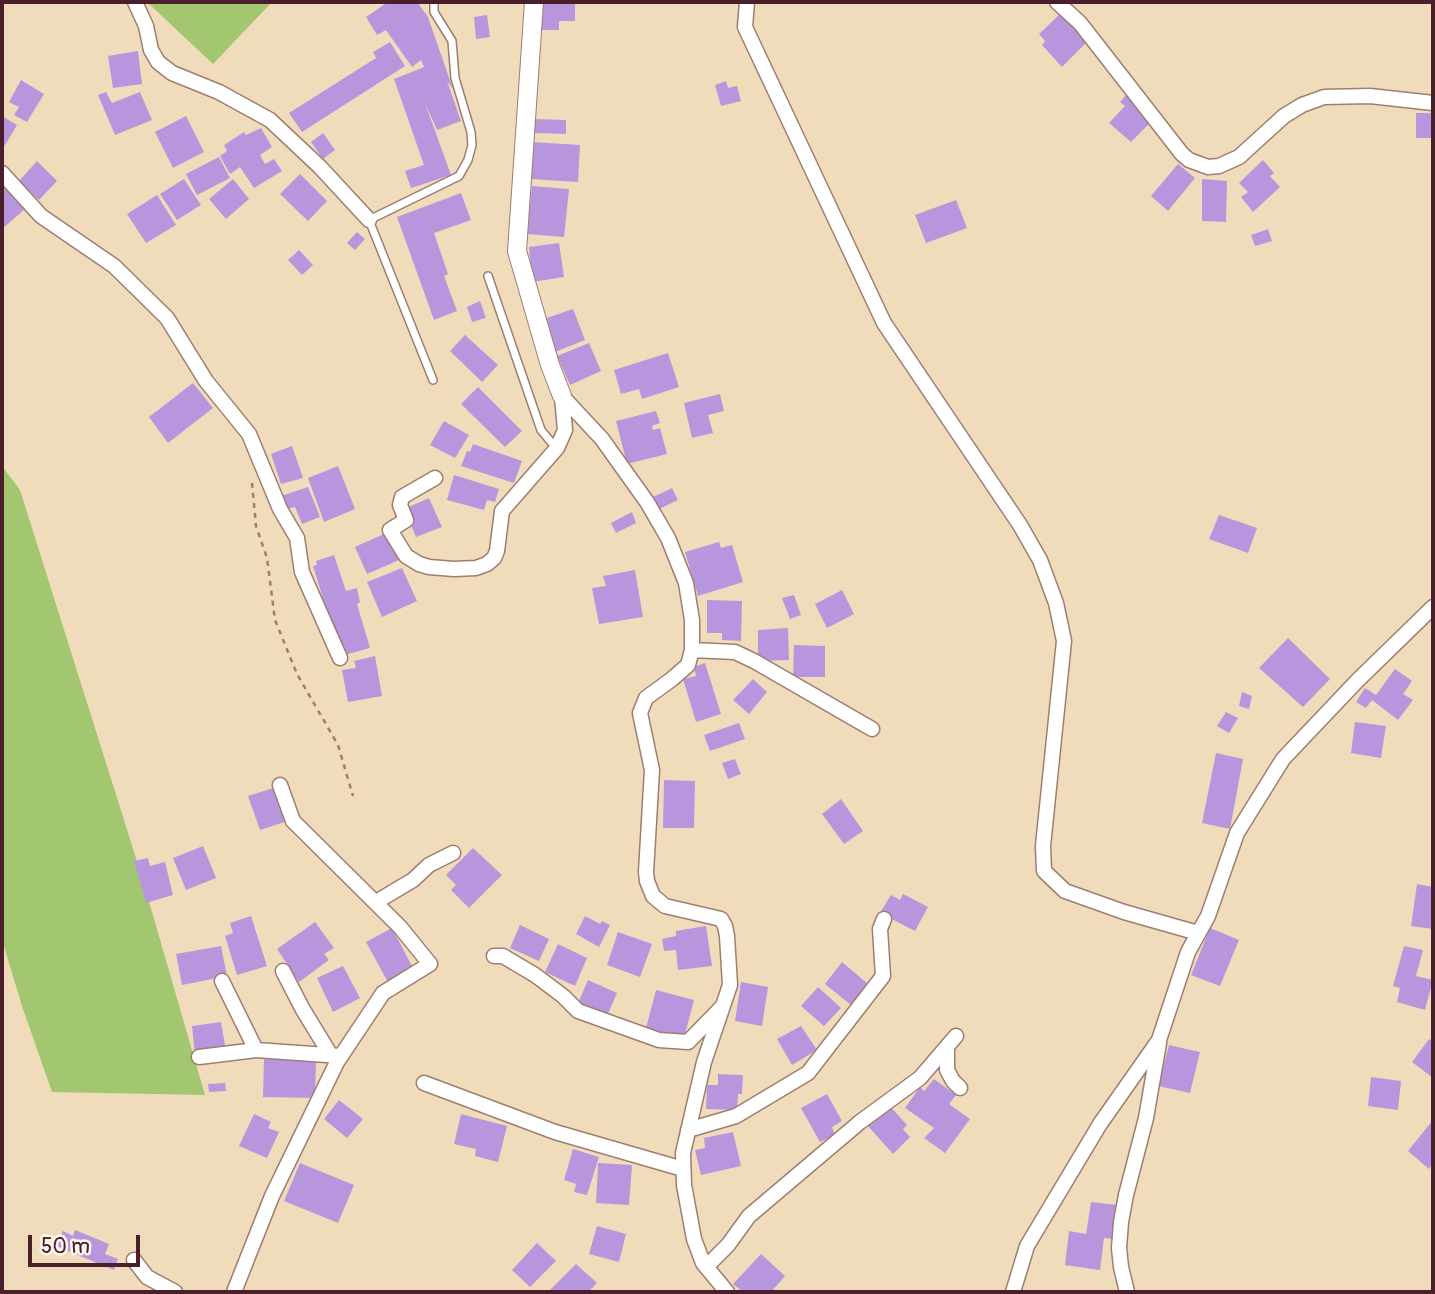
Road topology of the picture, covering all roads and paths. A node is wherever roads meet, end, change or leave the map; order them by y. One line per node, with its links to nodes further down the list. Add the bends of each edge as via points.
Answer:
1 (135, 2): 8 (street, via 158,62 270,120)
2 (434, 2): 8 (lane, via 434,12 452,41 455,79 471,131 468,160 459,176)
3 (534, 2): 11 (street, via 517,251)
4 (747, 2): 24 (street, via 744,27 884,323 1020,526 1040,559 1056,603 1064,641 1044,871 1065,891)
5 (1057, 2): 6 (street, via 1080,23 1182,154 1208,167 1239,157 1284,116 1324,97 1370,96)
6 (1433, 103)
7 (2, 173): 17 (street, via 41,216 114,266 167,318 206,381 249,434 280,509 298,538 302,572)
8 (369, 219): 10 (lane)
9 (488, 276): 12 (lane, via 541,430)
10 (433, 380)
11 (562, 396): 12 (street, via 565,430); 16 (street, via 602,439 668,538 686,583)
12 (557, 448): 14 (street, via 502,512 494,558 476,568 419,564 406,556 390,530 406,520 402,497)
13 (252, 474): 20 (path, via 256,526 267,558 275,620 298,674 338,745)
14 (435, 478)
15 (1433, 607): 24 (street, via 1283,759 1237,833)
16 (692, 649): 18 (street, via 735,652); 28 (street, via 682,671 642,704 641,723 652,770 647,881 653,896 665,906 721,919 730,985)
17 (340, 658)
18 (872, 729)
19 (280, 785): 22 (street, via 293,821)
20 (353, 796)
21 (453, 853): 22 (street)
22 (376, 902): 31 (street, via 430,964 383,993)
23 (884, 919): 35 (street, via 880,929 886,973 808,1073 736,1116)
24 (1198, 933): 29 (street)
25 (494, 956): 28 (street, via 503,956 535,975 578,1012 659,1040 688,1042)
26 (283, 971): 31 (street, via 302,1009)
27 (222, 981): 30 (street)
28 (723, 1006): 35 (street)
29 (1159, 1040): 42 (street, via 1100,1124 1027,1246); 43 (street, via 1121,1222 1119,1248)
30 (256, 1050): 31 (street); 32 (street)
31 (335, 1055): 40 (street)
32 (199, 1057)
33 (424, 1083): 36 (street, via 555,1132)
34 (960, 1088): 38 (street, via 947,1070 952,1042 920,1078 749,1216)
35 (688, 1130): 36 (street)
36 (683, 1170): 38 (street, via 694,1239)
37 (134, 1260): 39 (street, via 147,1278)
38 (706, 1267): 41 (street)
39 (175, 1292)
40 (234, 1292)
41 (727, 1292)
42 (1013, 1292)
43 (1127, 1292)

